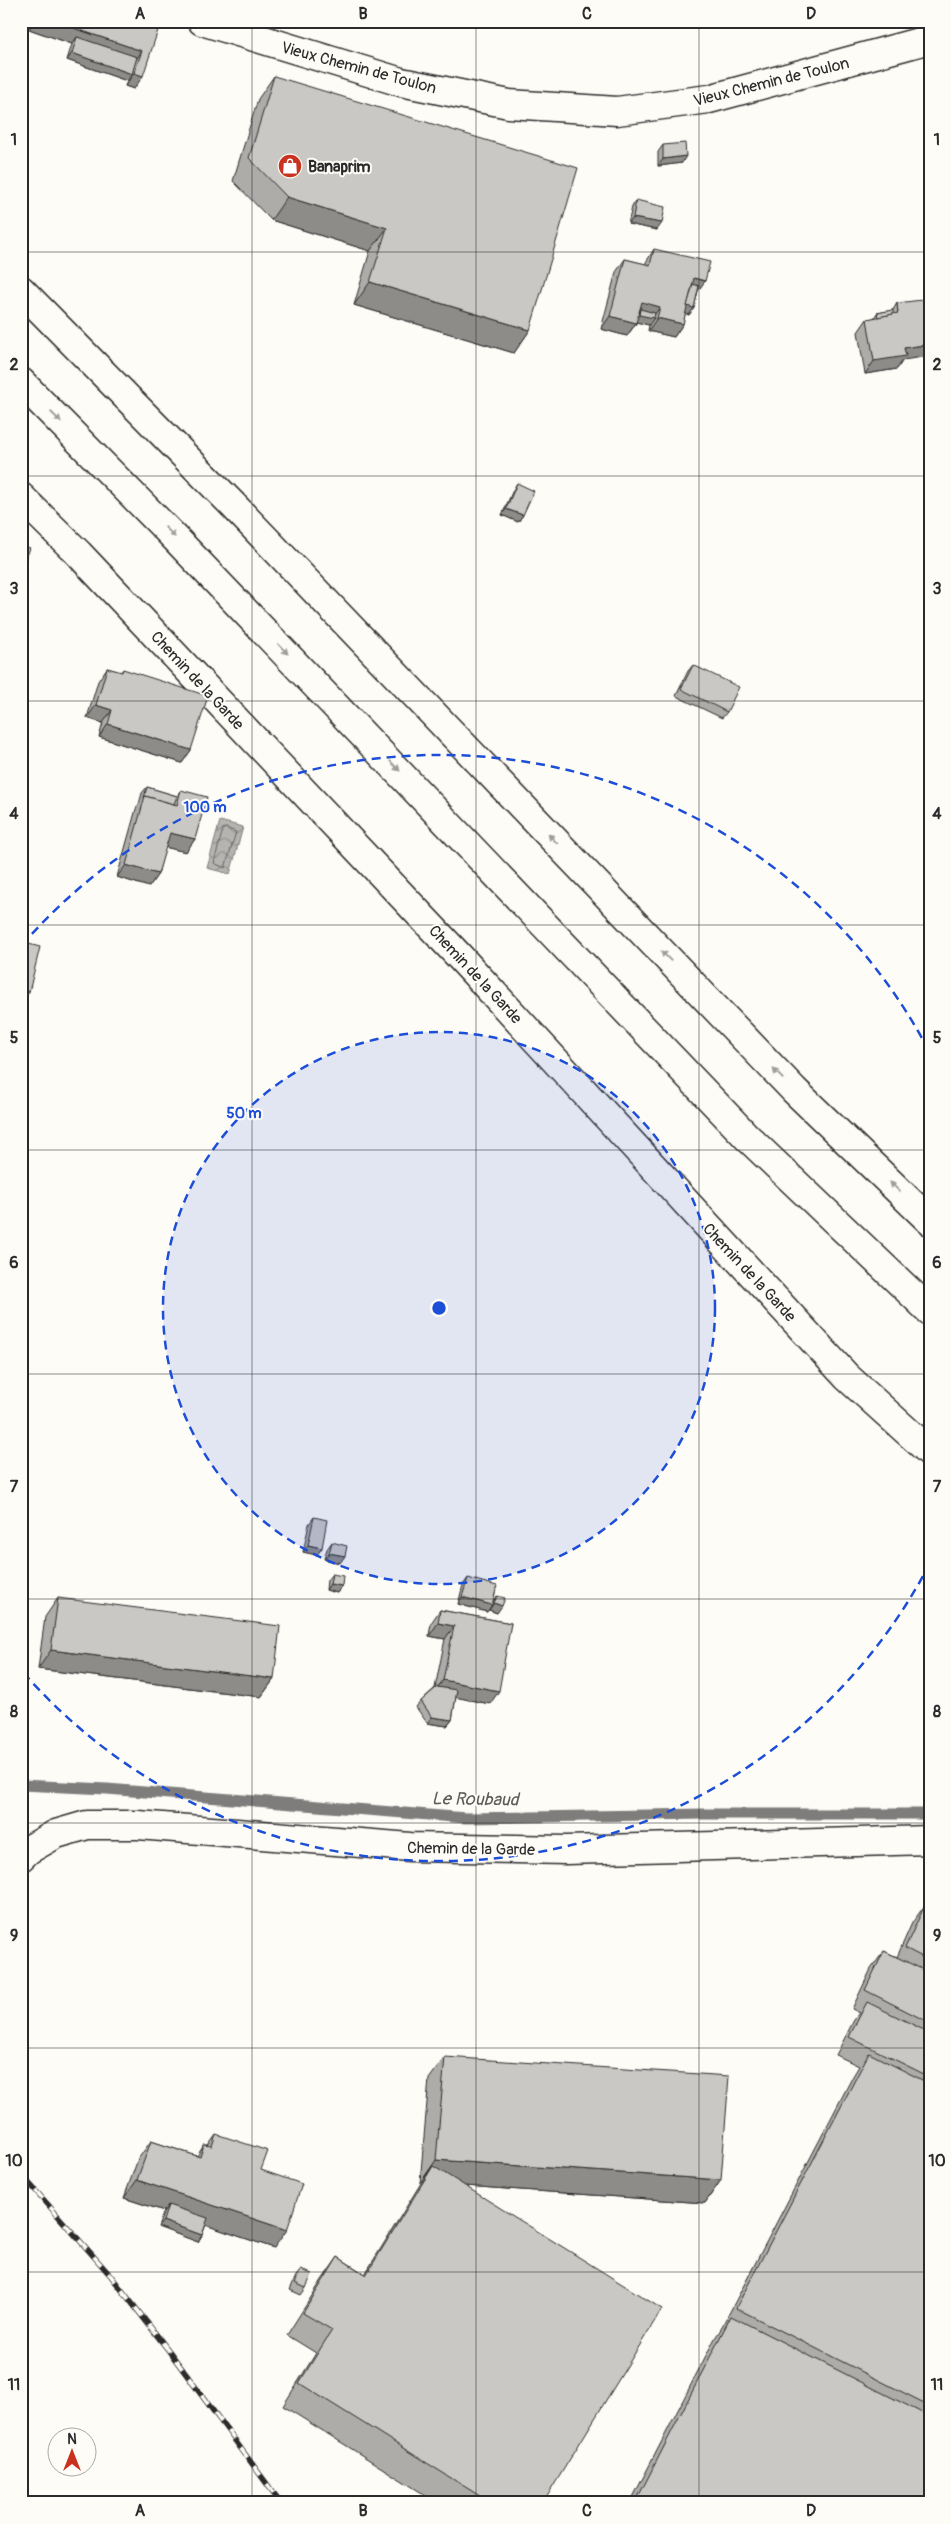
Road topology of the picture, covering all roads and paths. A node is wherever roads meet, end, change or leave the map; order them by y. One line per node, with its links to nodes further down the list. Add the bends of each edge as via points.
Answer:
1 (202, 21): 2 (main road, Vieux Chemin de Toulon, via 401,82 508,104 617,111 709,99)
2 (930, 39)
3 (21, 290): 6 (main road, one-way to 3, via 794,1090 233,505)
4 (21, 382): 7 (main road, one-way to 7, via 190,553 747,1136)
5 (21, 497): 8 (main road, Chemin de la Garde, via 79,554 458,955 847,1377)
6 (930, 1221)
7 (930, 1311)
8 (930, 1452)
9 (930, 1840): 10 (main road, Chemin de la Garde, via 566,1850 430,1848 138,1825 87,1825 56,1834)
10 (21, 1857)

